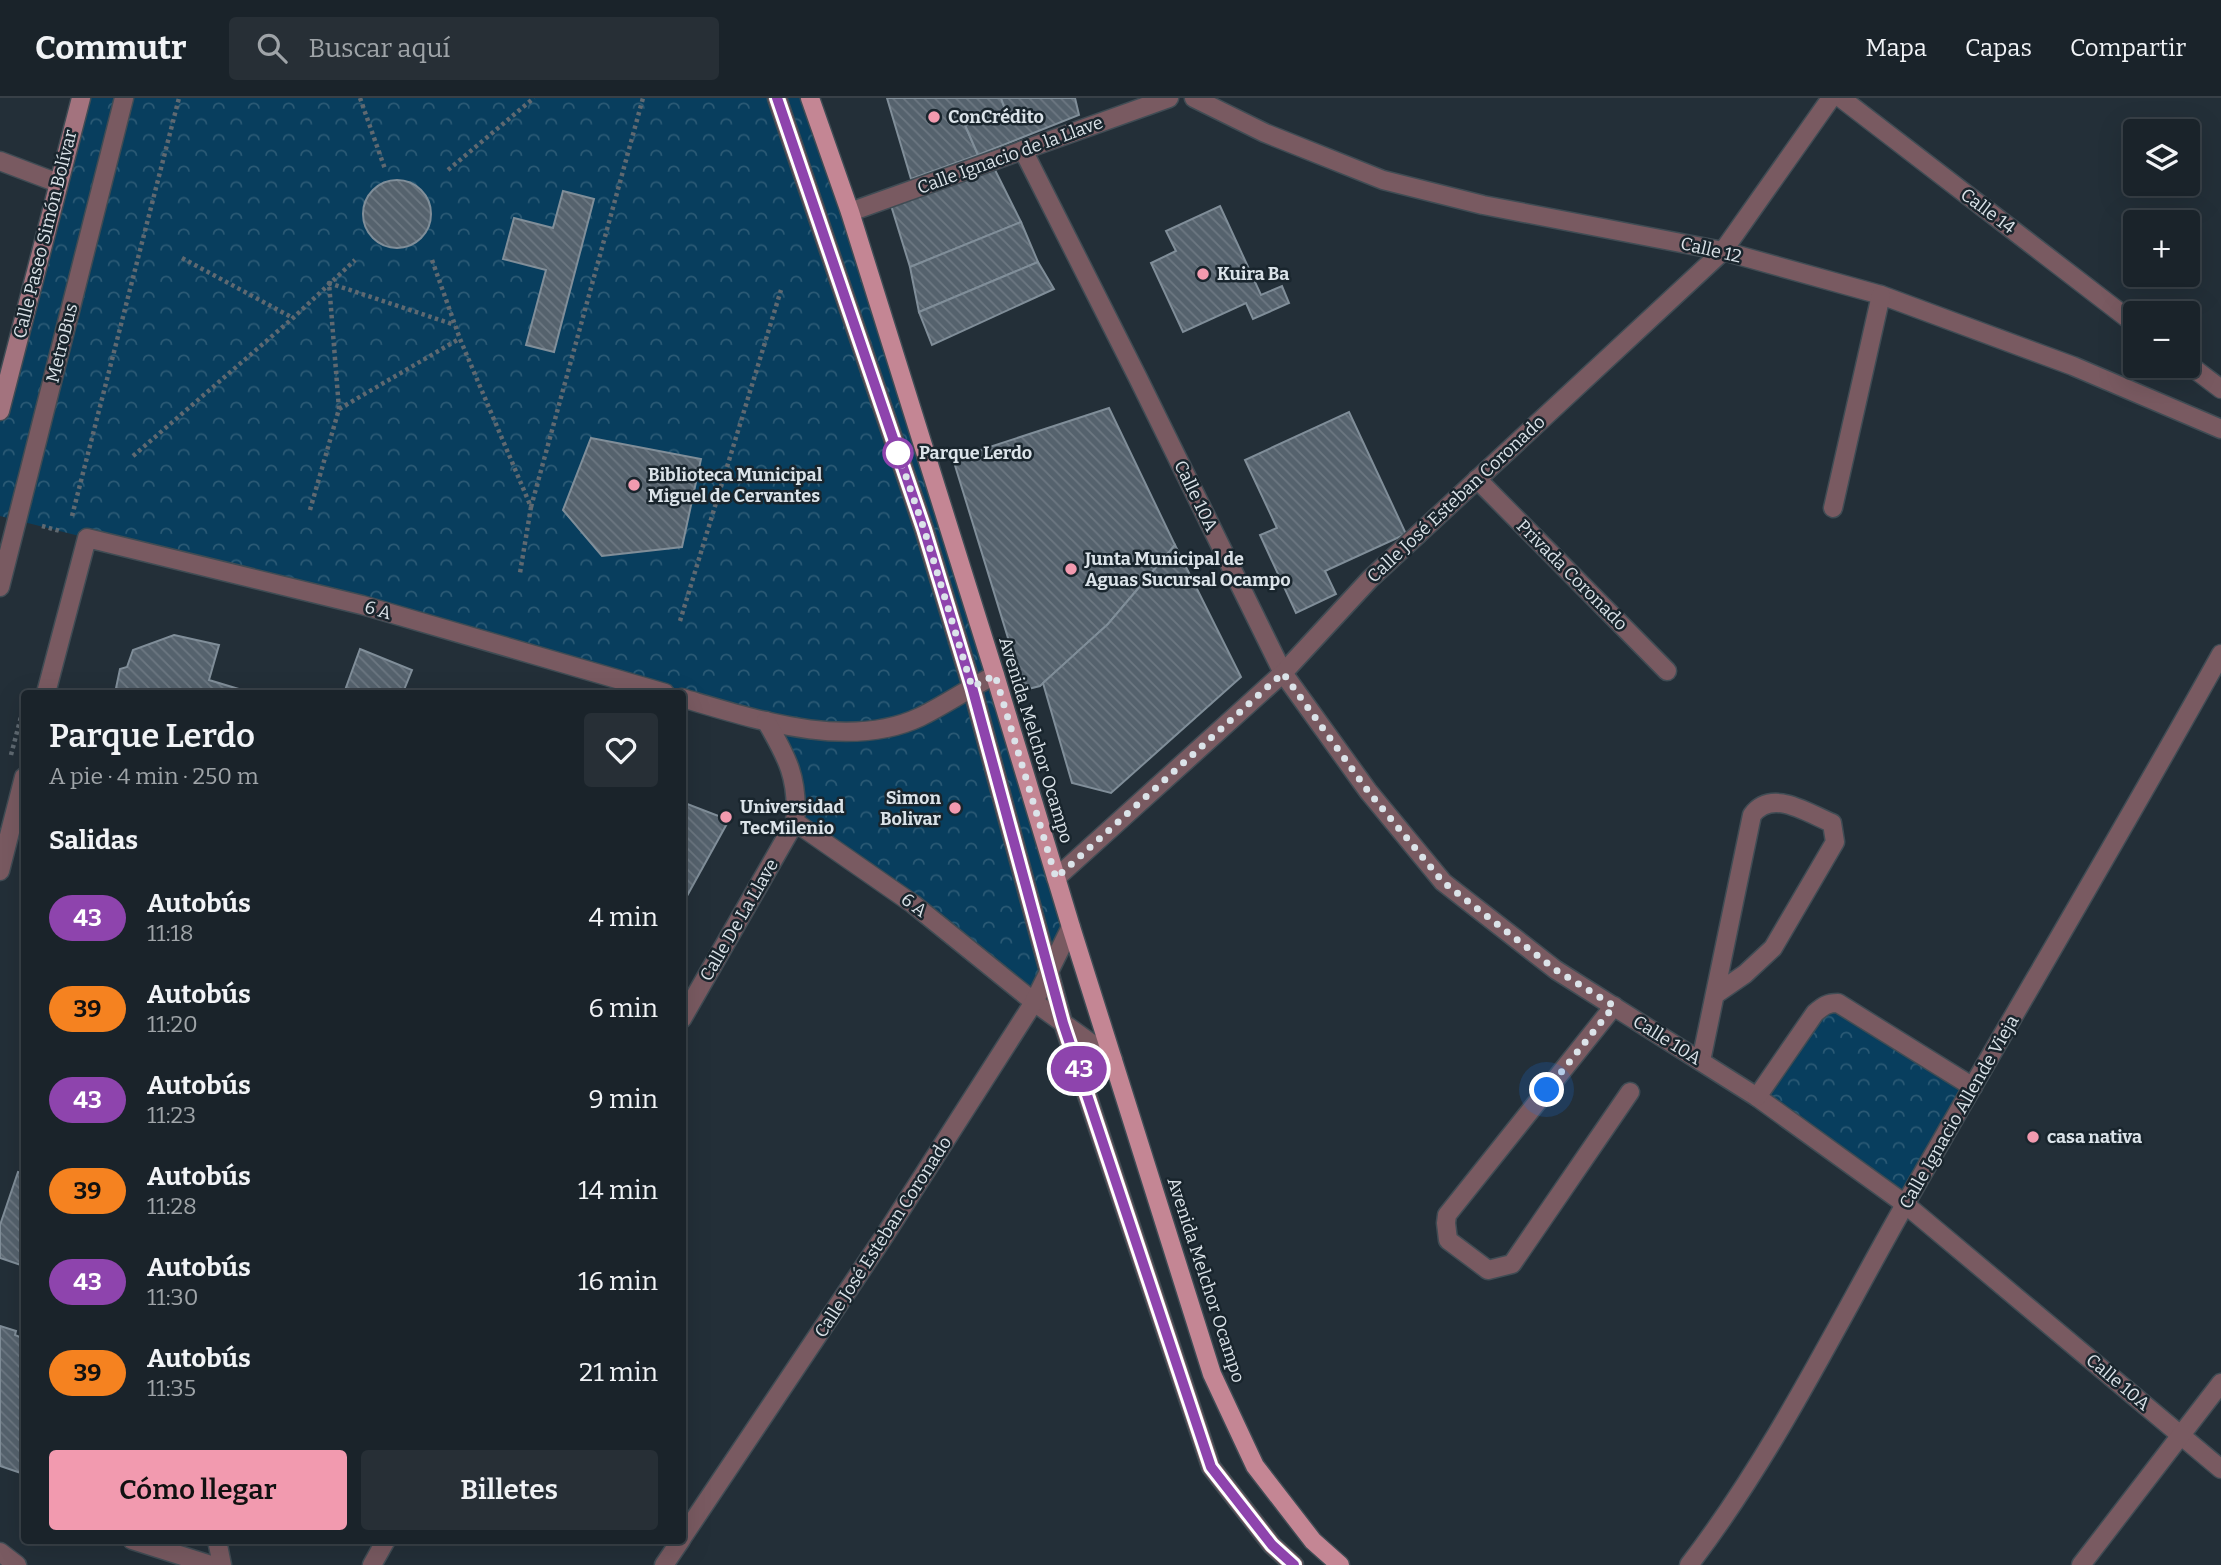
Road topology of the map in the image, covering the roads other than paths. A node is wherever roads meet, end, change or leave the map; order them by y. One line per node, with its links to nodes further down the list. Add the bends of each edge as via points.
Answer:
1 (81, 98): 11 (main road, Calle Paseo Simón Bolívar)
2 (124, 98): 22 (street, MetroBus)
3 (777, 98): 27 (street, via 924,529)
4 (810, 98): 12 (main road, Avenida Melchor Ocampo)
5 (1170, 98): 9 (street, Calle Ignacio de la Llave)
6 (1194, 98): 13 (street, Calle 12, via 1265,133 1383,180 1483,205)
7 (1831, 98): 13 (street, Calle José Esteban Coronado)
8 (1841, 98): 15 (street, Calle 14)
9 (1023, 149): 12 (street, Calle Ignacio de la Llave); 25 (street, Calle 10A)
10 (0, 161): 11 (street)
11 (58, 183): 18 (main road, Calle Paseo Simón Bolívar)
12 (850, 212): 26 (main road, Avenida Melchor Ocampo)
13 (1723, 251): 14 (street, Calle 12); 20 (street, Calle José Esteban Coronado)
14 (1881, 295): 19 (street, Calle 12, via 2073,366); 21 (street)
15 (2123, 315)
16 (2200, 373): 17 (street)
17 (2221, 389)
18 (0, 411)
19 (2221, 429)
20 (1477, 479): 24 (street, Privada Coronado); 25 (street, Calle José Esteban Coronado, via 1370,579)
21 (1833, 508)
22 (0, 587)
23 (2221, 654): 45 (street, Calle Ignacio Allende Vieja)
24 (1668, 671)
25 (1283, 673): 35 (street, Calle José Esteban Coronado); 40 (street, Calle 10A, via 1368,791 1443,882 1556,970)
26 (995, 675): 27 (street); 35 (main road, Avenida Melchor Ocampo)
27 (972, 687): 31 (street, via 919,718 884,729 848,733); 37 (street)
28 (47, 690): 29 (street, 6 A, via 87,538 362,605)
29 (655, 690)
30 (686, 699): 31 (street)
31 (766, 721): 33 (street, via 794,780)
32 (21, 789): 34 (street)
33 (795, 822): 39 (street, 6 A, via 914,904); 41 (street, Calle De La Llave)
34 (0, 871)
35 (1056, 878): 36 (main road, Avenida Melchor Ocampo)
36 (1071, 927): 37 (street, Calle José Esteban Coronado); 43 (main road, Avenida Melchor Ocampo)
37 (1050, 969): 39 (street, Calle José Esteban Coronado); 42 (street)
38 (1716, 994): 38 (street, via 1773,948 1835,842 1832,823 1778,801 1759,806 1752,815); 44 (street)
39 (1034, 1002): 42 (street, 6 A); 52 (street, Calle José Esteban Coronado)
40 (1614, 1006): 44 (street, Calle 10A); 46 (street, via 1447,1214 1448,1240 1488,1270 1511,1264)
41 (686, 1012)
42 (1063, 1023): 43 (street, 6 A); 63 (street, via 1211,1467 1272,1545)
43 (1113, 1059): 64 (main road, Avenida Melchor Ocampo, via 1212,1374 1255,1466 1313,1541)
44 (1701, 1061): 47 (street, Calle 10A)
45 (1973, 1087): 47 (street, via 1838,1003 1830,1003 1815,1013); 48 (street, Calle Ignacio Allende Vieja)
46 (1630, 1091)
47 (1757, 1097): 48 (street, Calle 10A)
48 (1905, 1204): 50 (street, Calle 10A); 65 (street, Calle Ignacio Allende Vieja, via 1764,1455)
49 (2221, 1383): 50 (street)
50 (2182, 1436): 51 (street, Calle 10A); 66 (street)
51 (2221, 1469)
52 (686, 1533)
53 (145, 1544): 59 (street)
54 (218, 1544): 60 (street)
55 (384, 1544): 61 (street)
56 (679, 1544): 62 (street, Calle José Esteban Coronado)
57 (0, 1552): 58 (street)
58 (17, 1565)
59 (211, 1565)
60 (222, 1565)
61 (372, 1565)
62 (664, 1565)
63 (1294, 1565)
64 (1340, 1565)
65 (1689, 1565)
66 (2081, 1565)

